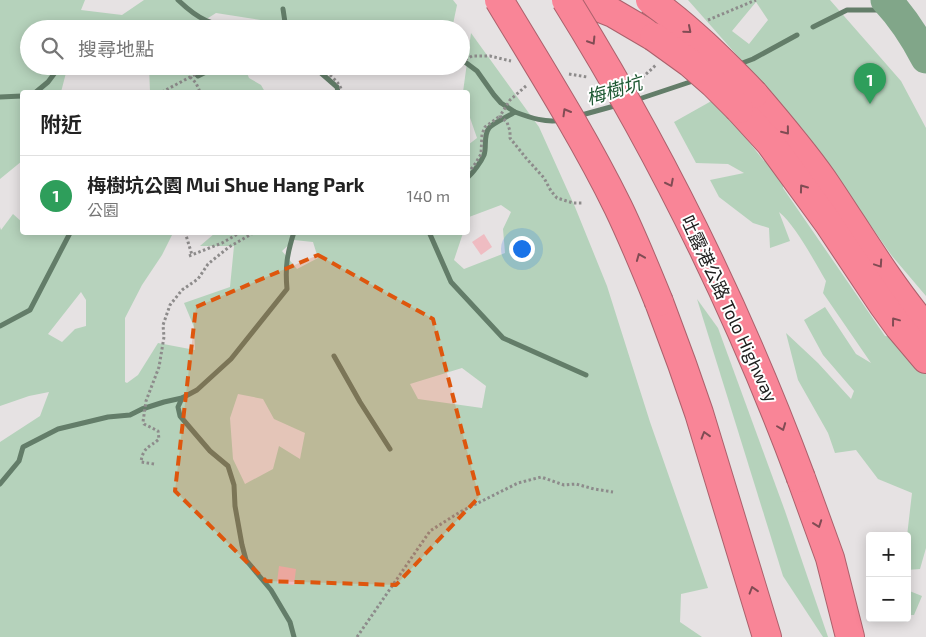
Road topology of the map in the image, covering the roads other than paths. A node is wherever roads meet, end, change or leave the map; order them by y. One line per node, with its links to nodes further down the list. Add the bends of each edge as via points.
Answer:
1 (499, 0): 8 (highway, one-way to 1, bridge, via 698,413 659,302 600,173)
2 (566, 0): 9 (highway, 吐露港公路 Tolo Highway, one-way to 9, bridge, via 604,61 670,182 755,363 830,558)
3 (580, 0): 5 (highway, bridge, via 613,13 657,49 690,63 714,84)
4 (650, 0): 5 (highway, one-way to 5, bridge, via 705,45)
5 (746, 101): 6 (highway, one-way to 6, via 787,131); 7 (highway, one-way to 5, via 883,305 770,143)
6 (926, 328)
7 (926, 359)
8 (767, 637)
9 (850, 637)

